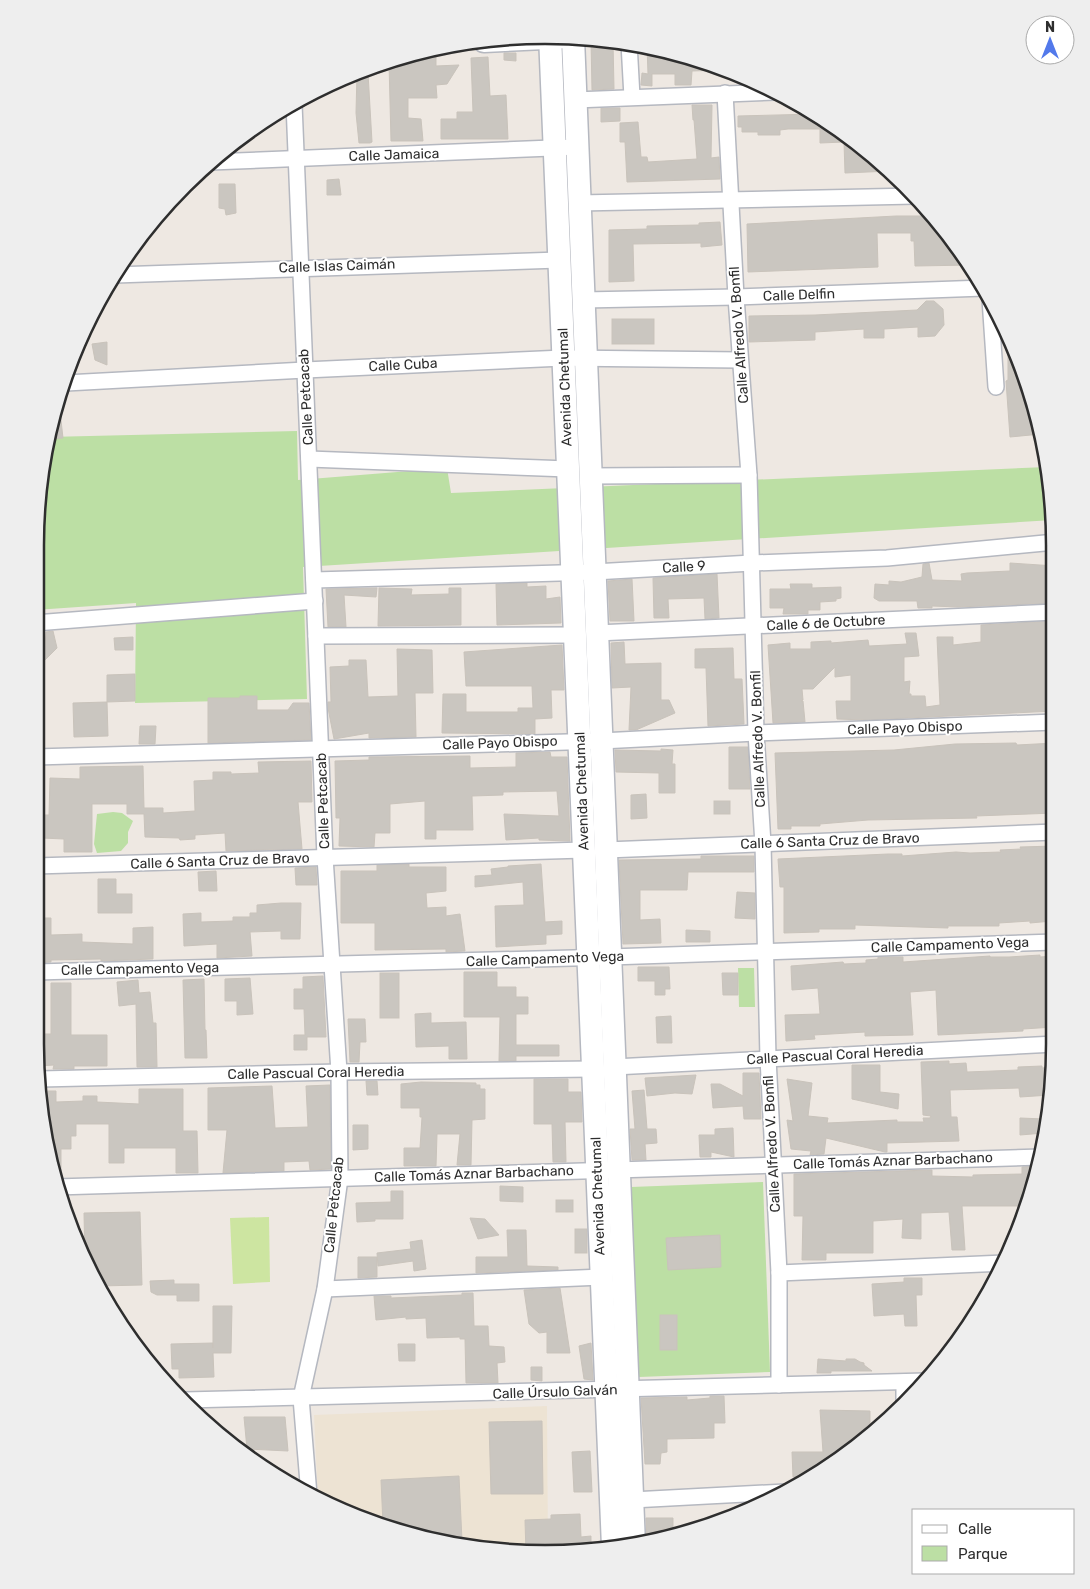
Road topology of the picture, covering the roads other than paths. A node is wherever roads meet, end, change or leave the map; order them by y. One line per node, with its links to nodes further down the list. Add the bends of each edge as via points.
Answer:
1 (556, 44): 9 (main road, Avenida Chetumal)
2 (573, 45): 7 (main road, Avenida Chetumal)
3 (630, 51): 6 (street)
4 (761, 93): 5 (street)
5 (725, 94): 6 (street); 14 (street, Calle Alfredo V. Bonfil)
6 (632, 97): 7 (street)
7 (575, 100): 10 (main road, Avenida Chetumal)
8 (294, 111): 11 (street, Calle Petcacab)
9 (555, 148): 10 (street, Calle Jamaica); 11 (street, Calle Jamaica); 16 (main road, Avenida Chetumal)
10 (577, 148): 15 (main road, Avenida Chetumal)
11 (296, 158): 12 (street, Calle Jamaica); 17 (street, Calle Petcacab)
12 (223, 161)
13 (904, 196): 14 (street)
14 (730, 201): 15 (street); 20 (street, Calle Alfredo V. Bonfil)
15 (580, 203): 21 (main road, Avenida Chetumal)
16 (559, 260): 17 (street, Calle Islas Caimán); 23 (main road, Avenida Chetumal)
17 (299, 268): 18 (street, Calle Islas Caimán); 25 (street, Calle Petcacab)
18 (123, 275)
19 (975, 288): 20 (street, Calle Delfin)
20 (736, 297): 21 (street, Calle Delfin); 24 (street, Calle Alfredo V. Bonfil)
21 (583, 300): 23 (main road, Avenida Chetumal)
22 (991, 316): 27 (street)
23 (575, 358): 24 (street, Calle Cuba); 25 (street, Calle Cuba); 29 (main road, Avenida Chetumal); 31 (main road, Avenida Chetumal)
24 (740, 360): 30 (street, Calle Alfredo V. Bonfil)
25 (305, 370): 26 (street, Calle Cuba); 28 (street, Calle Petcacab)
26 (70, 383)
27 (996, 388)
28 (309, 459): 29 (street); 36 (street, Calle Petcacab)
29 (568, 469): 34 (main road, Avenida Chetumal)
30 (749, 475): 31 (street); 33 (street, Calle Alfredo V. Bonfil)
31 (590, 476): 35 (main road, Avenida Chetumal)
32 (1046, 543): 33 (street, Calle 9, via 887,558)
33 (752, 563): 35 (street, Calle 9); 40 (street, Calle Alfredo V. Bonfil)
34 (572, 572): 35 (street, Calle 9); 36 (street, Calle 9); 41 (main road, Avenida Chetumal)
35 (594, 572): 41 (main road, Avenida Chetumal)
36 (314, 580): 37 (street, Calle Petcacab)
37 (315, 600): 39 (street); 42 (street, Calle Petcacab)
38 (1046, 612): 40 (street, Calle 6 de Octubre)
39 (44, 622)
40 (754, 626): 41 (street, Calle 6 de Octubre); 44 (street, Calle Alfredo V. Bonfil)
41 (586, 634): 42 (street, Calle 6 de Octubre); 45 (main road, Avenida Chetumal)
42 (316, 636): 46 (street, Calle Petcacab)
43 (1046, 722): 44 (street, Calle Payo Obispo)
44 (756, 733): 45 (street, Calle Payo Obispo); 49 (street, Calle Alfredo V. Bonfil)
45 (590, 740): 46 (street, Calle Payo Obispo); 50 (main road, Avenida Chetumal)
46 (321, 748): 47 (street, Calle Payo Obispo); 51 (street, Calle Petcacab)
47 (44, 757)
48 (1046, 832): 49 (street, Calle 6 Santa Cruz de Bravo)
49 (763, 844): 50 (street, Calle 6 Santa Cruz de Bravo); 54 (street, Calle Alfredo V. Bonfil)
50 (595, 850): 51 (street, Calle 6 Santa Cruz de Bravo); 55 (main road, Avenida Chetumal)
51 (325, 857): 52 (street, Calle 6 Santa Cruz de Bravo); 56 (street, Calle Petcacab)
52 (44, 866)
53 (1046, 942): 54 (street, Calle Campamento Vega)
54 (765, 951): 55 (street, Calle Campamento Vega); 59 (street, Calle Alfredo V. Bonfil)
55 (599, 957): 56 (street, Calle Campamento Vega); 60 (main road, Avenida Chetumal)
56 (332, 965): 57 (street, Calle Campamento Vega); 61 (street, Calle Petcacab)
57 (44, 972)
58 (1046, 1044): 59 (street, Calle Pascual Coral Heredia)
59 (768, 1058): 60 (street, Calle Pascual Coral Heredia); 64 (street, Calle Alfredo V. Bonfil)
60 (604, 1068): 61 (street, Calle Pascual Coral Heredia); 65 (main road, Avenida Chetumal)
61 (339, 1072): 62 (street, Calle Pascual Coral Heredia); 66 (street, Calle Petcacab)
62 (45, 1079)
63 (1033, 1157): 64 (street, Calle Tomás Aznar Barbachano)
64 (773, 1165): 65 (street, Calle Tomás Aznar Barbachano); 69 (street, Calle Alfredo V. Bonfil)
65 (608, 1170): 66 (street, Calle Tomás Aznar Barbachano); 70 (main road, Avenida Chetumal); 75 (main road, Avenida Chetumal)
66 (340, 1178): 67 (street, Calle Tomás Aznar Barbachano); 71 (street, Calle Petcacab)
67 (65, 1187)
68 (996, 1263): 69 (street)
69 (780, 1273): 74 (street, Calle Alfredo V. Bonfil)
70 (602, 1277): 71 (street); 75 (main road, Avenida Chetumal)
71 (325, 1290): 77 (street, Calle Petcacab)
72 (904, 1382): 73 (street, Calle Úrsulo Galván); 74 (street, Calle Úrsulo Galván); 76 (street)
73 (914, 1382)
74 (780, 1385): 75 (street, Calle Úrsulo Galván)
75 (617, 1390): 77 (street, Calle Úrsulo Galván); 81 (main road, Avenida Chetumal); 83 (main road, Avenida Chetumal)
76 (904, 1393)
77 (302, 1398): 78 (street, Calle Úrsulo Galván); 79 (street, Calle Petcacab)
78 (193, 1400)
79 (308, 1486)
80 (769, 1493): 81 (street)
81 (632, 1500): 82 (main road, Avenida Chetumal)
82 (634, 1537)
83 (613, 1541)

